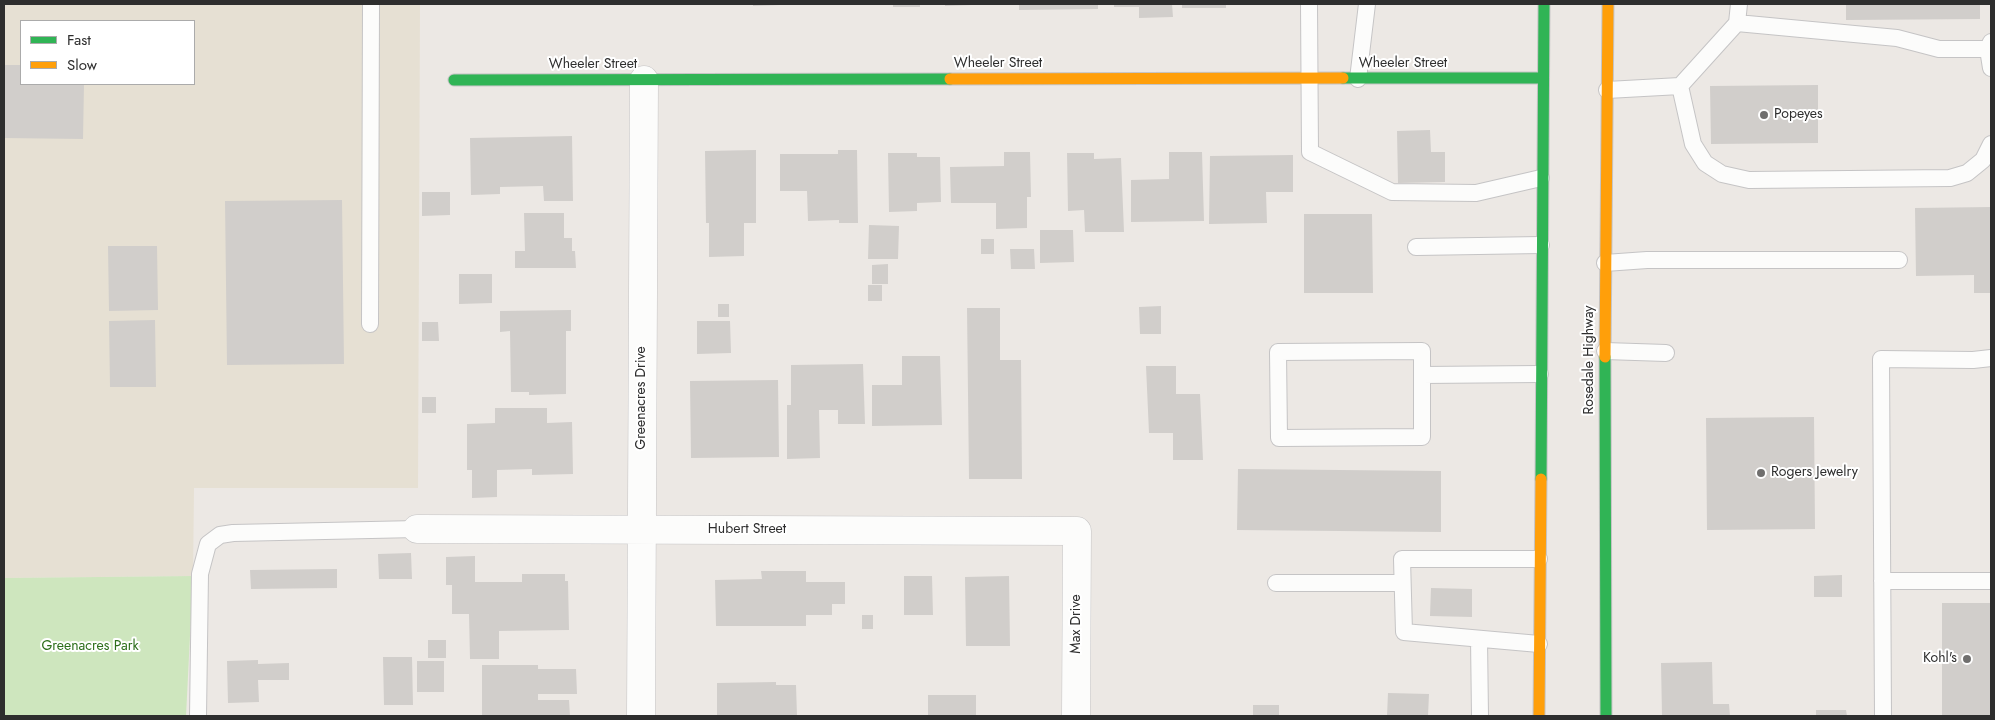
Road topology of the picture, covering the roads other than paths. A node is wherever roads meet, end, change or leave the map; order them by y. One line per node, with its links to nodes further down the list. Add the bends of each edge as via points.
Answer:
1 (371, 4): 24 (lane)
2 (1309, 4): 12 (lane)
3 (1367, 4): 13 (lane)
4 (1544, 4): 11 (main road)
5 (1608, 4): 16 (main road, Rosedale Highway)
6 (1618, 4): 16 (main road)
7 (1739, 4): 8 (lane)
8 (1737, 23): 9 (lane, via 1897,38 1938,49); 17 (lane)
9 (1990, 46): 10 (lane)
10 (1991, 68)
11 (1543, 78): 13 (main road, Wheeler Street); 19 (main road)
12 (1309, 79): 13 (main road, Wheeler Street); 15 (main road, Wheeler Street); 19 (lane, via 1310,152 1392,192 1476,193)
13 (1358, 79)
14 (454, 80): 15 (main road, Wheeler Street)
15 (644, 80): 31 (street, Greenacres Drive)
16 (1607, 82): 17 (lane); 23 (main road, Rosedale Highway)
17 (1680, 86): 18 (lane, via 1693,144 1706,163 1722,174 1749,180 1950,178 1967,173 1983,160)
18 (1991, 144)
19 (1541, 178): 20 (main road)
20 (1541, 245): 21 (lane); 28 (main road)
21 (1416, 247)
22 (1899, 260): 23 (lane, via 1646,260)
23 (1606, 263): 25 (main road, Rosedale Highway)
24 (370, 324)
25 (1604, 351): 26 (lane); 45 (main road, Rosedale Highway)
26 (1666, 353)
27 (1991, 358): 34 (lane, via 1881,359)
28 (1540, 374): 29 (lane); 33 (main road)
29 (1422, 375): 29 (lane, via 1422,351 1278,352 1279,438 1422,436)
30 (417, 528): 31 (street, Hubert Street); 40 (lane, via 233,533 220,535 208,544 200,574)
31 (642, 529): 32 (street, Hubert Street); 41 (street, Greenacres Drive)
32 (1077, 531): 42 (street, Max Drive)
33 (1539, 558): 37 (lane, via 1402,558); 39 (main road)
34 (1882, 581): 35 (lane); 46 (lane)
35 (1991, 581)
36 (1276, 583): 37 (lane)
37 (1402, 583): 38 (lane, via 1404,632)
38 (1479, 639): 39 (lane); 43 (lane)
39 (1539, 644): 44 (main road)
40 (198, 716)
41 (641, 716)
42 (1076, 716)
43 (1480, 716)
44 (1539, 716)
45 (1606, 716)
46 (1883, 716)

